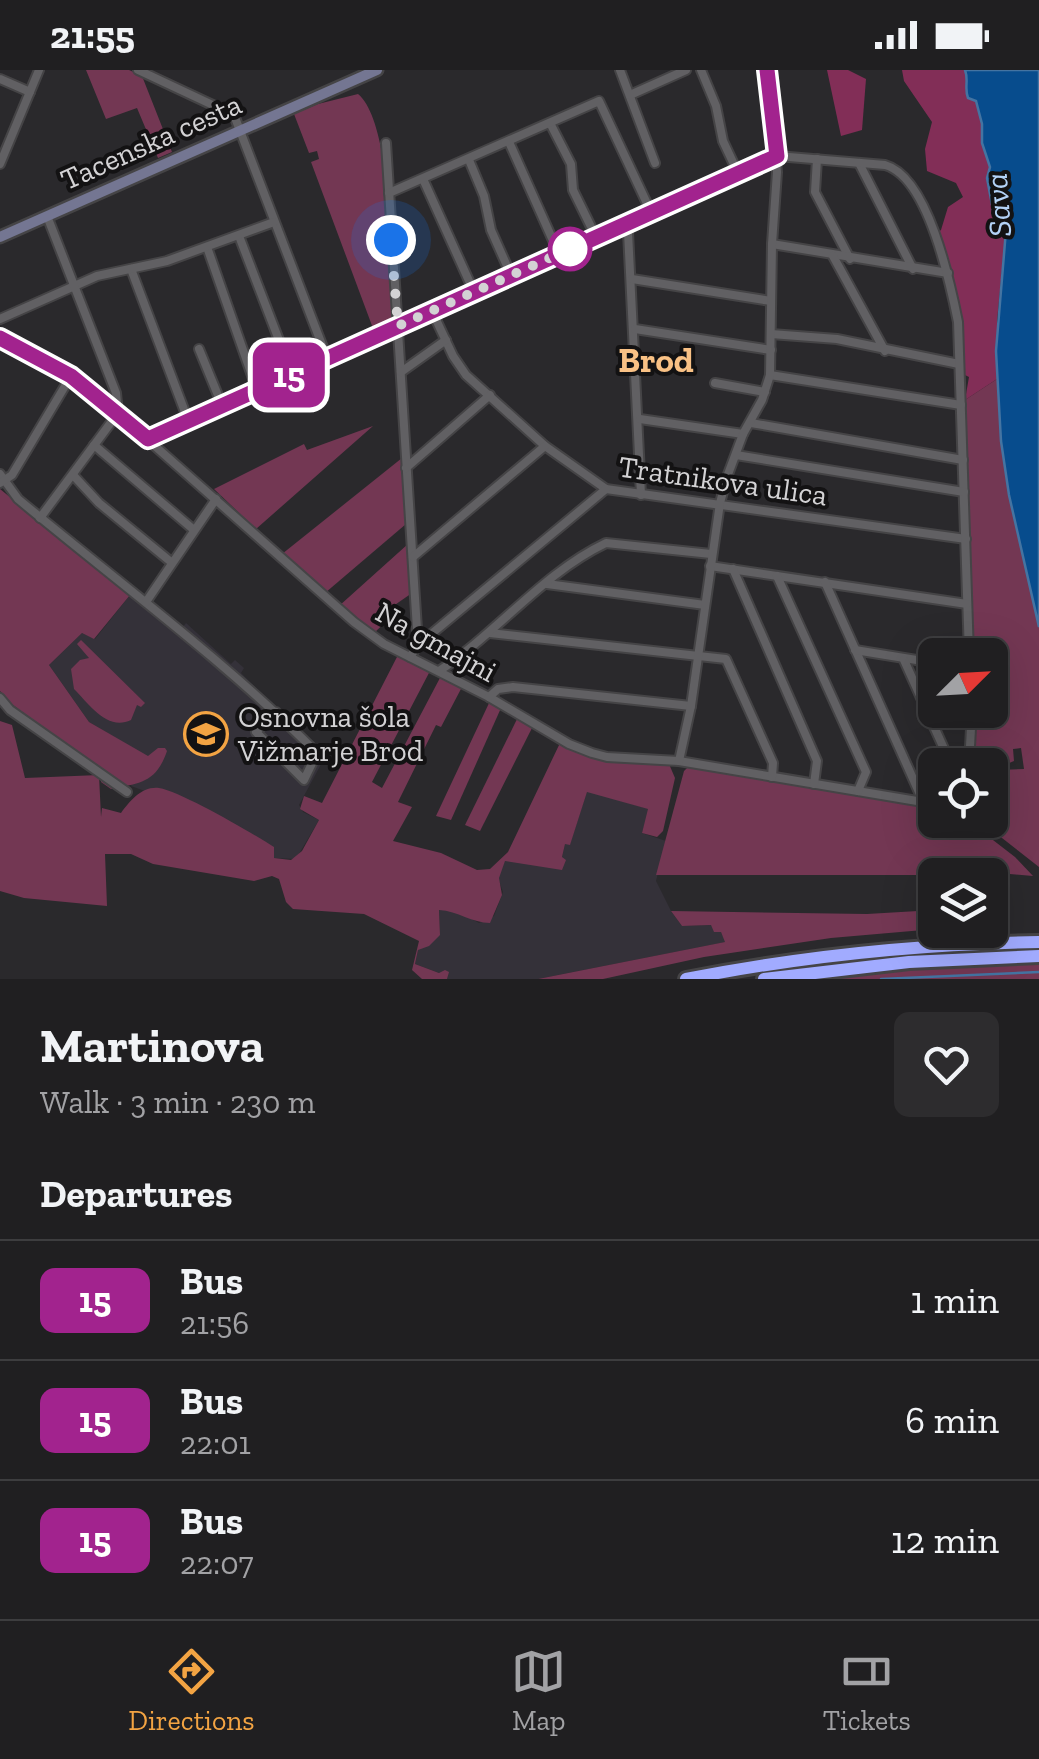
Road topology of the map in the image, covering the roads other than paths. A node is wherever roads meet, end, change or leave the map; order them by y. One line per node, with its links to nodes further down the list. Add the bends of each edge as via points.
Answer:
1 (40, 70): 9 (street)
2 (138, 70): 12 (street, via 229,111)
3 (377, 70): 12 (main road, Tacenska cesta)
4 (620, 70): 10 (street)
5 (686, 70): 10 (street)
6 (701, 70): 22 (street)
7 (767, 70): 16 (street)
8 (0, 79): 9 (street)
9 (30, 92): 15 (street)
10 (630, 95): 19 (street)
11 (550, 123): 13 (street); 25 (street, via 599,102); 31 (street)
12 (240, 130): 26 (main road, Tacenska cesta); 27 (street)
13 (509, 142): 18 (street); 34 (street)
14 (386, 143): 24 (street)
15 (3, 148): 21 (street)
16 (777, 156): 17 (street); 22 (street); 32 (street)
17 (818, 159): 20 (street); 36 (street, via 815,192)
18 (469, 160): 23 (street); 40 (street)
19 (655, 163)
20 (859, 163): 38 (street); 39 (street, via 898,168 907,178)
21 (0, 164)
22 (738, 173): 25 (street)
23 (423, 179): 24 (street); 43 (street)
24 (389, 194): 47 (street)
25 (651, 212): 28 (street)
26 (47, 215): 29 (main road, Tacenska cesta); 42 (street)
27 (274, 222): 30 (street); 55 (street)
28 (624, 224): 31 (street); 41 (street)
29 (1, 235)
30 (239, 236): 33 (street); 58 (street)
31 (596, 237): 34 (street)
32 (772, 244): 35 (street); 44 (street)
33 (206, 247): 37 (street); 62 (street)
34 (558, 254): 40 (street)
35 (832, 256): 36 (street); 54 (street)
36 (850, 259): 38 (street)
37 (131, 269): 42 (street); 69 (street)
38 (913, 269): 39 (street)
39 (948, 273): 56 (street)
40 (511, 276): 43 (street)
41 (632, 279): 44 (street); 48 (street)
42 (75, 286): 46 (street); 67 (street)
43 (474, 292): 45 (street)
44 (771, 301): 49 (street)
45 (432, 311): 47 (street); 51 (street, Tratnikova ulica)
46 (0, 319)
47 (398, 326): 55 (street); 57 (street)
48 (635, 329): 53 (street); 68 (street)
49 (771, 334): 53 (street); 54 (street)
50 (0, 338): 60 (street, Na gmajni)
51 (446, 340): 57 (street); 64 (street, Tratnikova ulica, via 466,375)
52 (199, 349): 65 (street)
53 (771, 350): 59 (street)
54 (885, 351): 56 (street)
55 (328, 358): 58 (street)
56 (960, 364): 66 (street)
57 (401, 372): 77 (street)
58 (292, 374): 62 (street)
59 (770, 375): 63 (street); 66 (street)
60 (71, 376): 67 (street, Na gmajni); 79 (street, via 12,475)
61 (714, 383): 63 (street)
62 (257, 390): 65 (street)
63 (765, 392): 70 (street)
64 (490, 395): 74 (street, Tratnikova ulica); 77 (street)
65 (222, 405): 69 (street)
66 (961, 405): 76 (street)
67 (118, 414): 72 (street, Na gmajni); 73 (street)
68 (640, 419): 71 (street); 82 (street)
69 (188, 420): 72 (street)
70 (751, 423): 71 (street); 76 (street)
71 (743, 434): 75 (street)
72 (148, 439): 83 (street, Na gmajni)
73 (94, 445): 78 (street); 86 (street)
74 (545, 446): 80 (street, Tratnikova ulica); 89 (street)
75 (736, 455): 81 (street); 84 (street)
76 (962, 460): 81 (street)
77 (406, 468): 89 (street)
78 (73, 475): 85 (street); 90 (street)
79 (1, 479): 85 (street)
80 (606, 489): 82 (street, Tratnikova ulica); 101 (street)
81 (964, 492): 87 (street)
82 (641, 494): 84 (street, Tratnikova ulica)
83 (216, 499): 86 (street); 104 (street, Na gmajni, via 354,622)
84 (720, 503): 87 (street, Tratnikova ulica); 88 (street)
85 (40, 518): 96 (street)
86 (194, 530): 90 (street)
87 (966, 539): 97 (street)
88 (712, 554): 91 (street); 95 (street, via 606,542)
89 (413, 556): 101 (street)
90 (171, 562): 96 (street)
91 (710, 566): 92 (street); 98 (street)
92 (733, 569): 93 (street); 115 (street, via 817,760)
93 (777, 576): 94 (street); 117 (street, via 866,772)
94 (825, 582): 97 (street); 102 (street)
95 (547, 584): 98 (street); 99 (street)
96 (146, 602): 111 (street)
97 (967, 604): 100 (street)
98 (705, 606): 103 (street)
99 (490, 633): 103 (street); 107 (street)
100 (968, 638)
101 (418, 646): 104 (street)
102 (855, 650): 105 (street); 116 (street)
103 (699, 655): 110 (street); 114 (street, via 726,659 773,763)
104 (410, 657): 107 (street, Na gmajni)
105 (904, 660): 106 (street); 112 (street)
106 (918, 661)
107 (439, 671): 108 (street, Na gmajni)
108 (489, 697): 110 (street, via 505,686); 113 (street, Na gmajni, via 592,753)
109 (0, 698): 118 (street)
110 (691, 706): 113 (street)
111 (276, 712): 111 (street, via 256,732 304,780 318,757)
112 (944, 748)
113 (679, 761): 114 (street, Na gmajni)
114 (772, 777): 115 (street, Na gmajni)
115 (814, 784): 117 (street, Na gmajni)
116 (918, 790)
117 (858, 791): 119 (street, Na gmajni)
118 (127, 792)
119 (918, 800)
120 (1039, 942): 122 (highway, via 880,950)
121 (1039, 956): 123 (highway)
122 (686, 979)
123 (764, 979)

